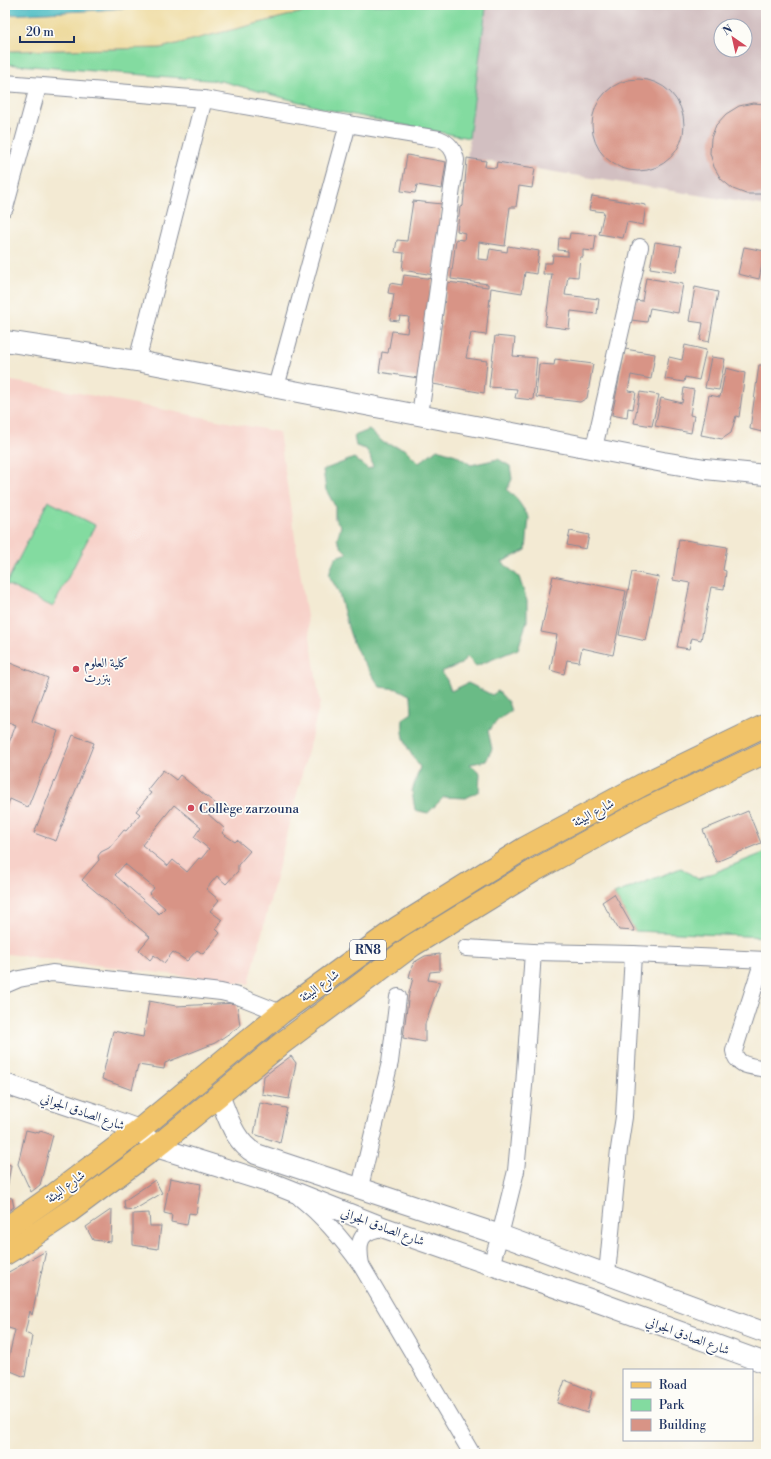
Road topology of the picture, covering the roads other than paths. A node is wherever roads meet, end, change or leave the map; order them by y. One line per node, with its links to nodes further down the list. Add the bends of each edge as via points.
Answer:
1 (5, 83): 2 (street)
2 (38, 86): 3 (street); 5 (street)
3 (204, 99): 4 (street); 8 (street)
4 (348, 124): 9 (street); 10 (street, via 439,139 446,142 455,153)
5 (5, 208)
6 (640, 247): 11 (street)
7 (5, 341): 8 (street)
8 (138, 361): 9 (street)
9 (276, 388): 10 (street)
10 (420, 415): 11 (street)
11 (594, 448): 12 (street, via 705,469)
12 (766, 475)
13 (766, 725): 21 (main road, شارع البيئة / RN8, via 642,785 525,848 397,928)
14 (766, 752): 24 (main road, شارع البيئة / RN8, via 648,808 536,870 413,945 281,1044)
15 (466, 948): 16 (street)
16 (532, 952): 17 (street); 33 (street, via 516,1171)
17 (633, 954): 18 (street); 37 (street, via 624,1116)
18 (764, 960): 22 (street, via 734,1051 741,1064)
19 (5, 985): 21 (street, via 26,977 52,973 221,992)
20 (398, 997): 29 (street, via 390,1062)
21 (281, 1013): 25 (main road, شارع البيئة / RN8)
22 (766, 1068)
23 (5, 1084): 25 (street, شارع الصادق الجواني)
24 (219, 1095): 26 (main road, شارع البيئة / RN8); 27 (street, via 234,1131 243,1144 256,1154)
25 (139, 1130): 26 (street, شارع الصادق الجواني); 32 (main road, شارع البيئة / RN8, via 56,1194)
26 (156, 1147): 28 (street, شارع الصادق الجواني); 34 (main road, شارع البيئة / RN8, via 70,1211)
27 (283, 1162): 28 (street); 29 (street)
28 (274, 1184): 30 (street, شارع الصادق الجواني)
29 (360, 1187): 33 (street)
30 (295, 1194): 31 (street, شارع الصادق الجواني); 35 (street, via 331,1226)
31 (385, 1228): 35 (street, via 365,1233 361,1239); 36 (street, شارع الصادق الجواني)
32 (5, 1229)
33 (500, 1235): 36 (street); 37 (street)
34 (5, 1254)
35 (361, 1265): 40 (street)
36 (491, 1265): 39 (street, شارع الصادق الجواني)
37 (606, 1274): 38 (street)
38 (766, 1333)
39 (766, 1363)
40 (472, 1454)

